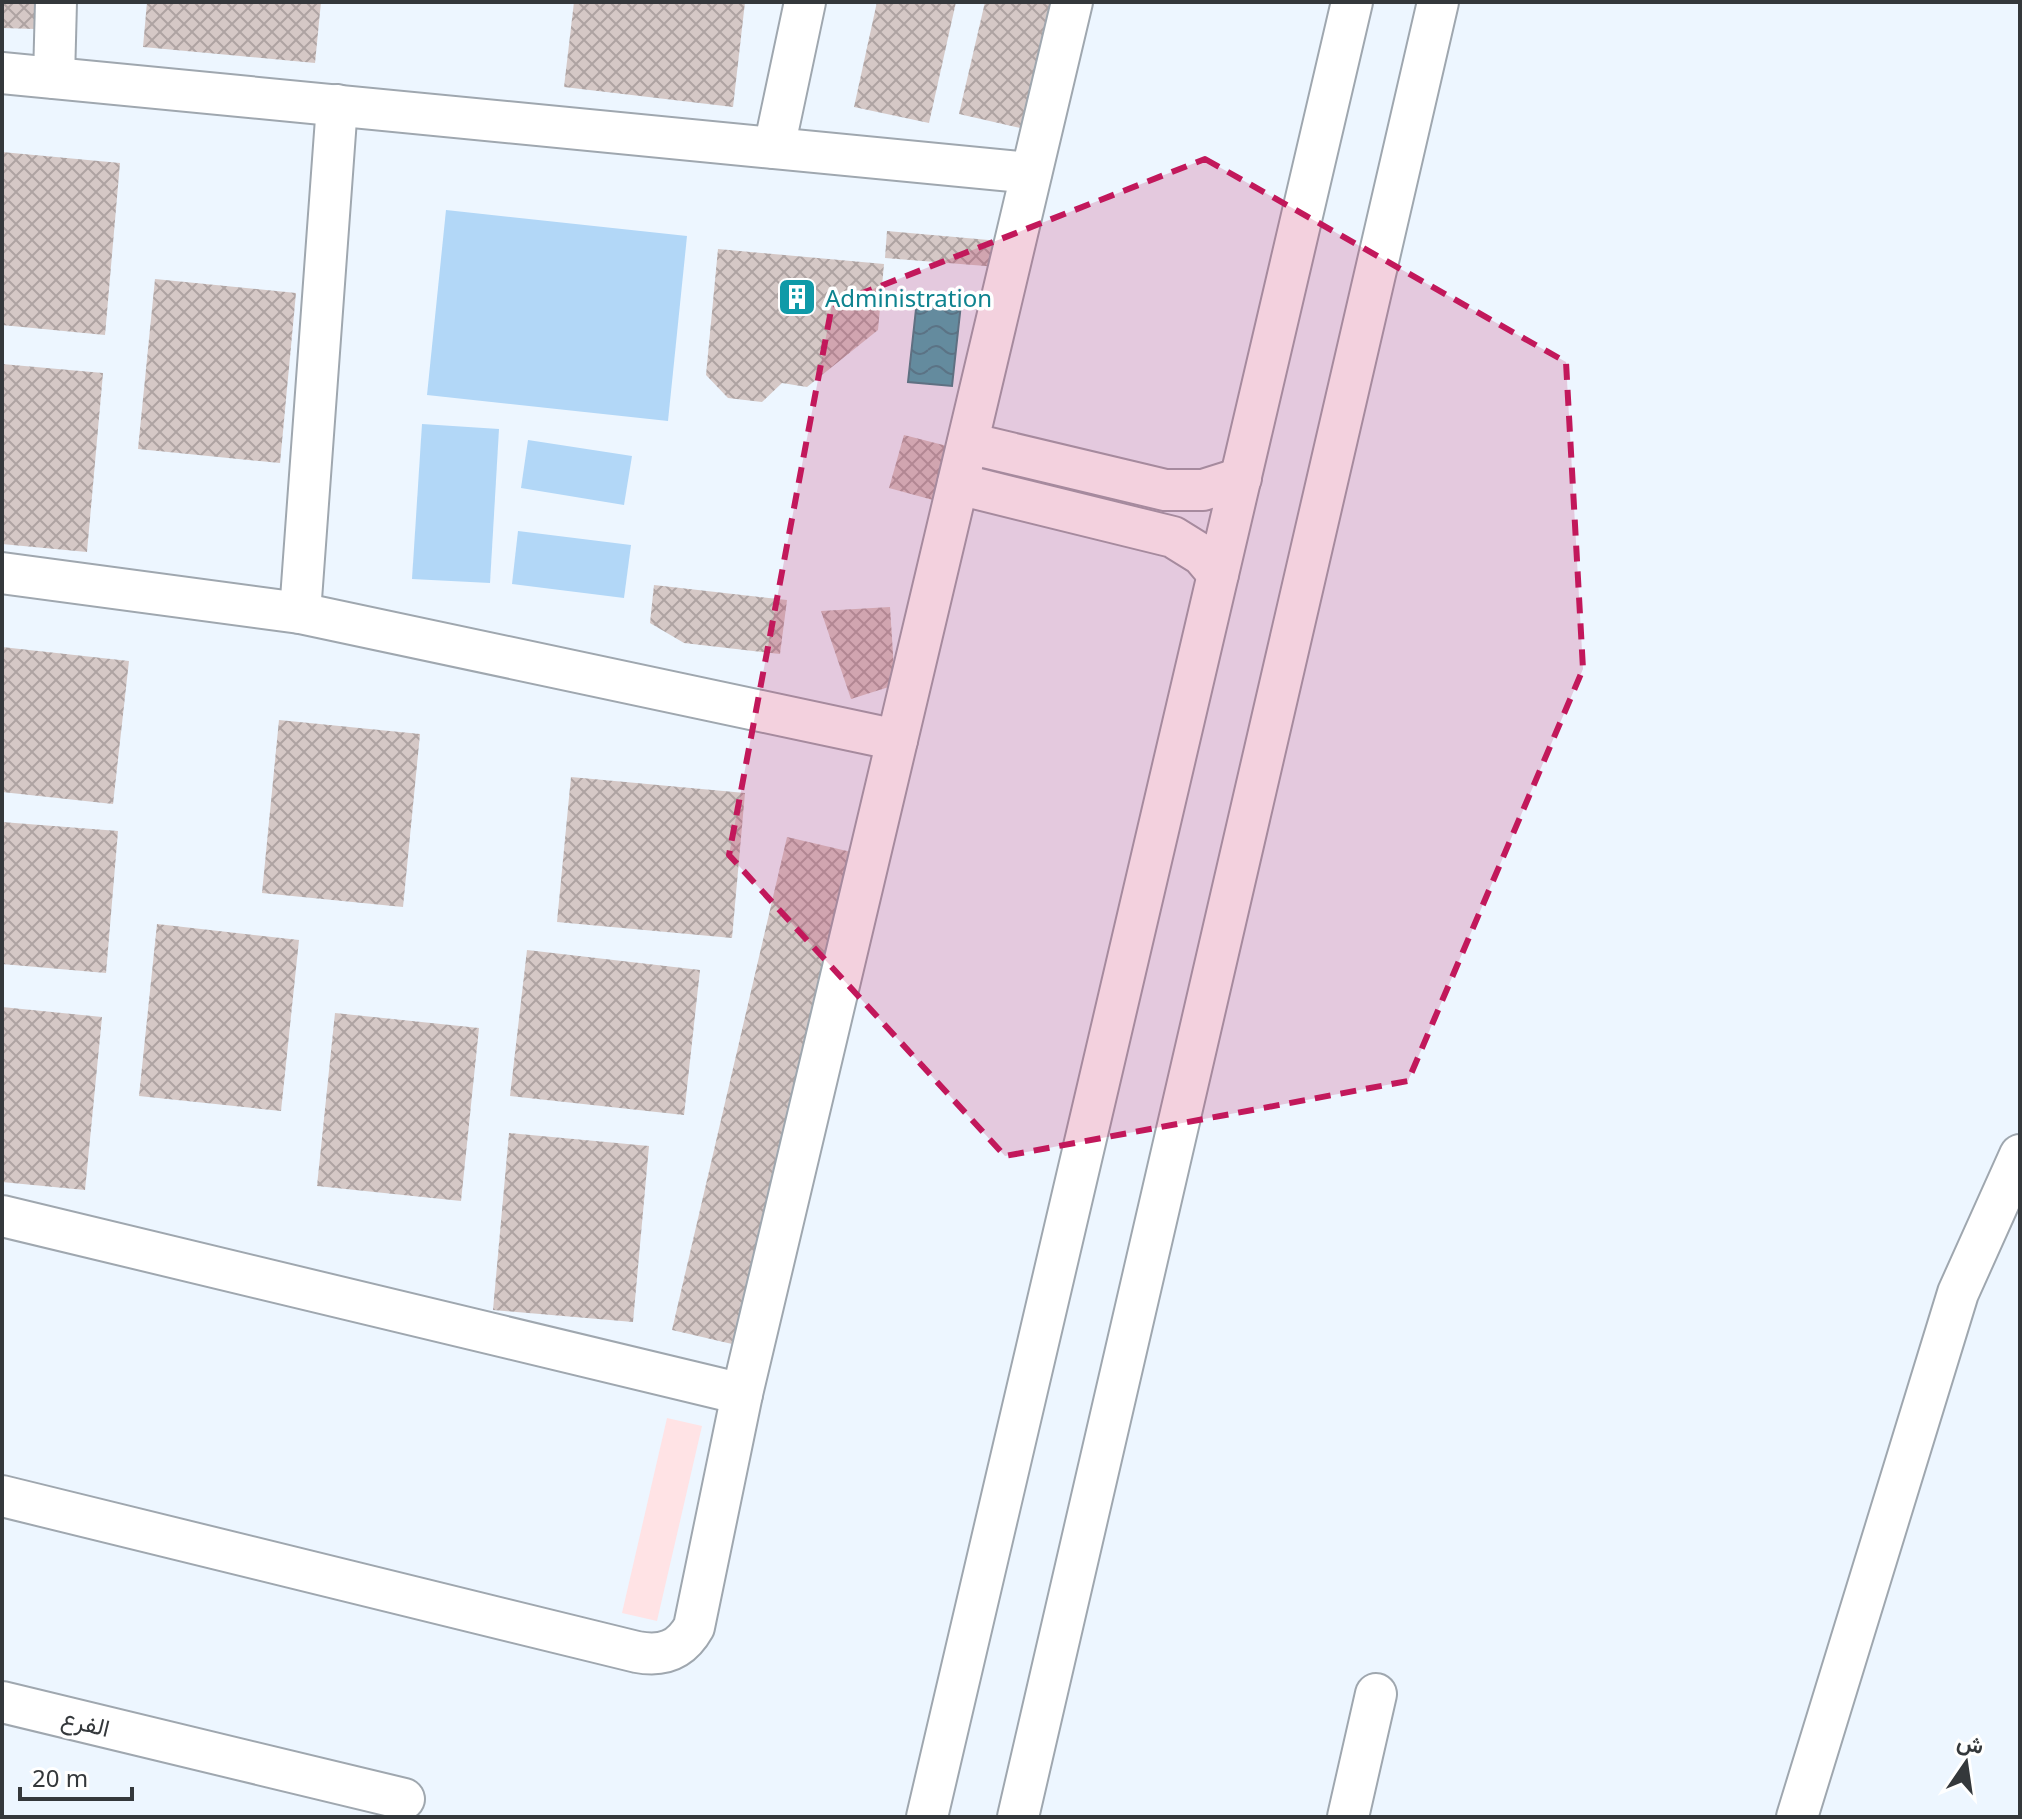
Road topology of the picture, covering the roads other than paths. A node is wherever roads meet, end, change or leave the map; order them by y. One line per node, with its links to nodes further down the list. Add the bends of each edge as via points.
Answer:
1 (56, 2): 7 (street)
2 (805, 2): 9 (street)
3 (1072, 2): 10 (street)
4 (1352, 2): 12 (street)
5 (1438, 2): 26 (street)
6 (2, 73): 7 (street)
7 (54, 78): 8 (street)
8 (337, 105): 9 (street); 16 (street)
9 (774, 148): 10 (street)
10 (1031, 173): 11 (street)
11 (968, 443): 12 (street, via 1165,490 1203,490); 13 (street)
12 (1241, 478): 15 (street)
13 (958, 484): 15 (street, via 1173,537 1202,555); 17 (street)
14 (2, 573): 16 (street)
15 (1218, 574): 25 (street)
16 (300, 613): 17 (street)
17 (897, 740): 20 (street)
18 (2020, 1155): 28 (street, via 1958,1293)
19 (2, 1216): 20 (street)
20 (742, 1394): 21 (street, via 694,1627 688,1639 665,1654 637,1652)
21 (2, 1496)
22 (1376, 1694): 27 (street)
23 (2, 1702): 24 (street, الفرع)
24 (404, 1799)
25 (927, 1817)
26 (1018, 1817)
27 (1348, 1817)
28 (1797, 1817)

